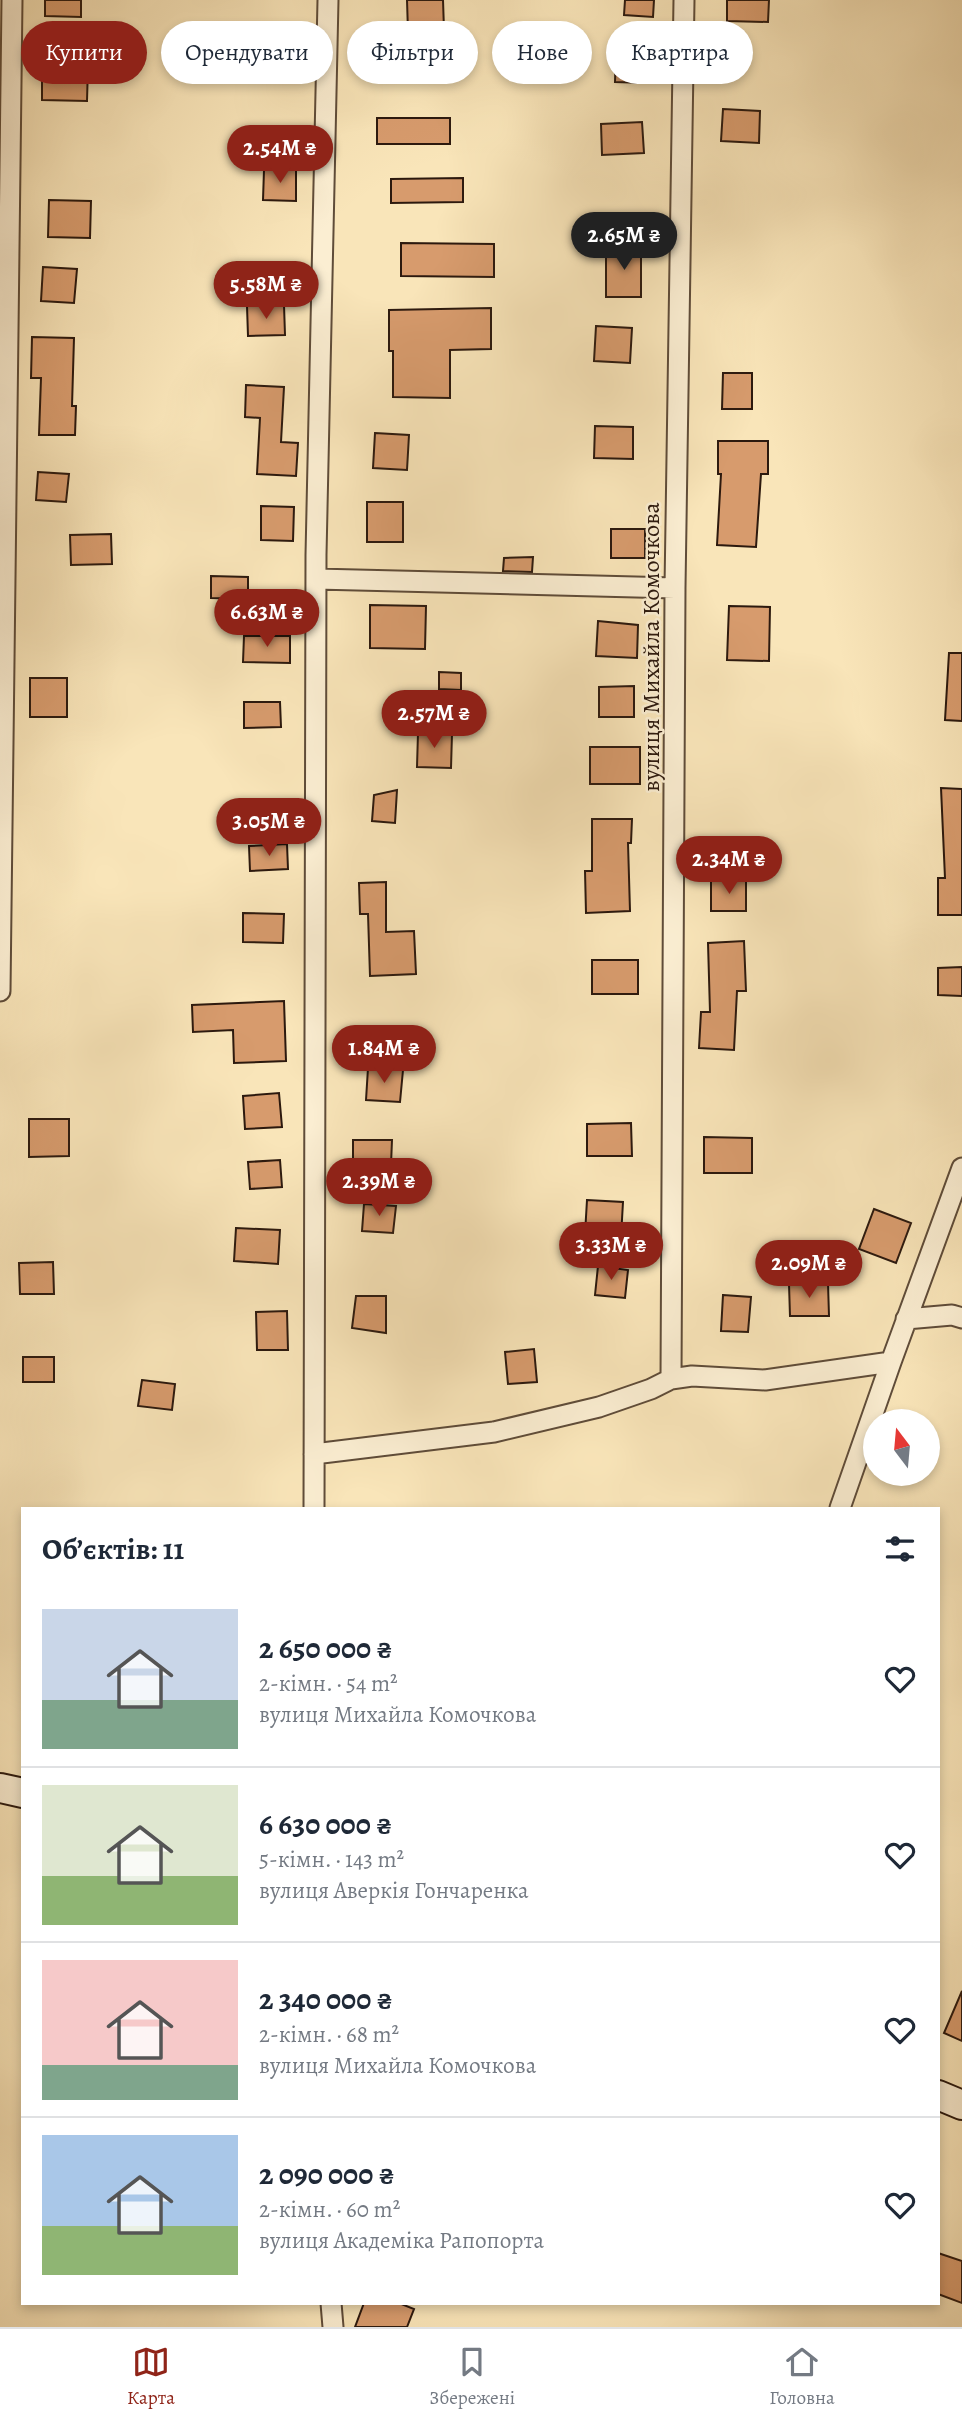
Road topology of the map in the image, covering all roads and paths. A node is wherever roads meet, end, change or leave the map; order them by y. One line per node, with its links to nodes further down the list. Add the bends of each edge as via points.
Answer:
1 (12, 0): 6 (street)
2 (327, 0): 4 (street)
3 (684, 0): 5 (street, вулиця Михайла Комочкова)
4 (316, 579): 5 (street); 12 (street)
5 (675, 588): 11 (street, вулиця Михайла Комочкова)
6 (0, 991)
7 (962, 1168): 9 (street)
8 (962, 1318): 9 (street)
9 (906, 1319): 10 (street)
10 (891, 1362): 11 (street, via 765,1380); 14 (street)
11 (671, 1379): 12 (street, via 599,1407 494,1432)
12 (314, 1454): 13 (street)
13 (314, 1507)
14 (841, 1507)
15 (0, 1788): 16 (main road)
16 (21, 1793)
17 (940, 2096): 18 (main road)
18 (962, 2105)
19 (331, 2305): 20 (street)
20 (333, 2327)

